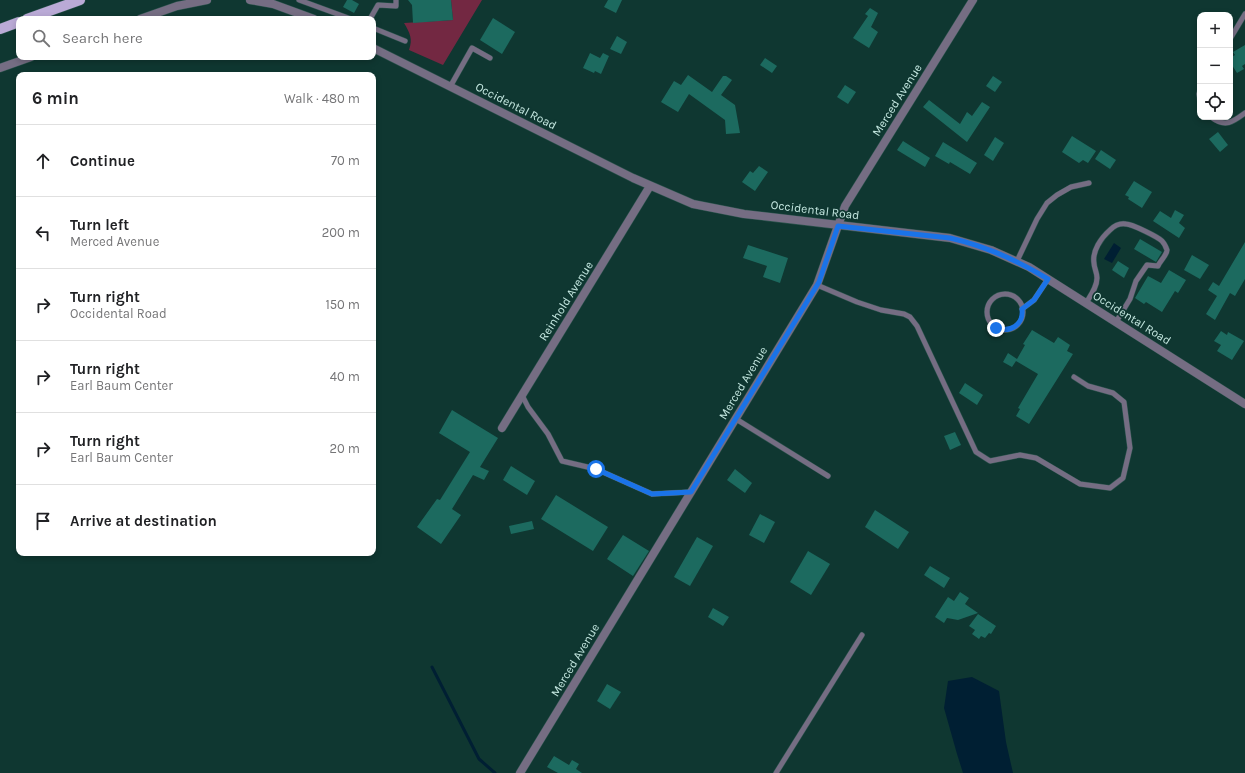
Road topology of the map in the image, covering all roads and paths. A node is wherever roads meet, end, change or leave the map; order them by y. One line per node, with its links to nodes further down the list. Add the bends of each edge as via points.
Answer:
1 (80, 0): 8 (main road)
2 (207, 0): 9 (street, via 177,6)
3 (250, 0): 7 (street)
4 (299, 0): 11 (lane)
5 (396, 0): 12 (lane, via 396,6 378,5)
6 (973, 0): 28 (street, Merced Avenue, via 845,206)
7 (274, 2): 10 (street)
8 (35, 16)
9 (149, 16)
10 (307, 16)
11 (343, 16)
12 (372, 16)
13 (1244, 16): 17 (lane)
14 (16, 23): 15 (main road)
15 (0, 29)
16 (376, 29): 18 (lane)
17 (1233, 34)
18 (405, 42)
19 (376, 50): 23 (street, Occidental Road)
20 (490, 58): 23 (lane, via 472,48)
21 (23, 60): 22 (street)
22 (0, 68)
23 (450, 87): 27 (street, Occidental Road)
24 (1245, 113): 25 (lane, via 1233,122)
25 (1215, 120)
26 (1089, 183): 29 (lane, via 1071,187 1047,203)
27 (650, 186): 28 (street, Occidental Road, via 710,208); 36 (street, Reinhold Avenue)
28 (838, 226): 29 (street, Occidental Road, via 950,238 978,245); 31 (street, Merced Avenue)
29 (1017, 261): 30 (street, Occidental Road)
30 (1048, 279): 32 (street, Occidental Road); 33 (lane, via 1034,300)
31 (818, 285): 35 (lane, via 857,302 910,317 917,326 976,452 990,461 1020,455 1036,458 1080,484 1110,488 1123,478 1130,448 1124,402 1113,392 1088,386); 38 (street, Merced Avenue)
32 (1086, 303): 34 (street, Occidental Road); 34 (lane, via 1097,280 1093,262 1095,252 1110,229 1118,224 1132,225 1163,242 1166,252 1158,266 1147,265 1136,281 1130,299)
33 (1022, 309): 33 (lane, via 1018,325 1008,330 996,328 988,320 990,302 999,295 1011,295 1016,298)
34 (1116, 322): 37 (street, Occidental Road)
35 (1074, 377)
36 (522, 395): 39 (street, Reinhold Avenue); 41 (lane, via 548,434 562,461 596,469 652,494)
37 (1245, 404)
38 (736, 419): 40 (lane); 41 (street, Merced Avenue)
39 (502, 428)
40 (828, 476)
41 (691, 492): 43 (street, Merced Avenue)
42 (862, 635): 44 (lane)
43 (520, 773)
44 (776, 773)

